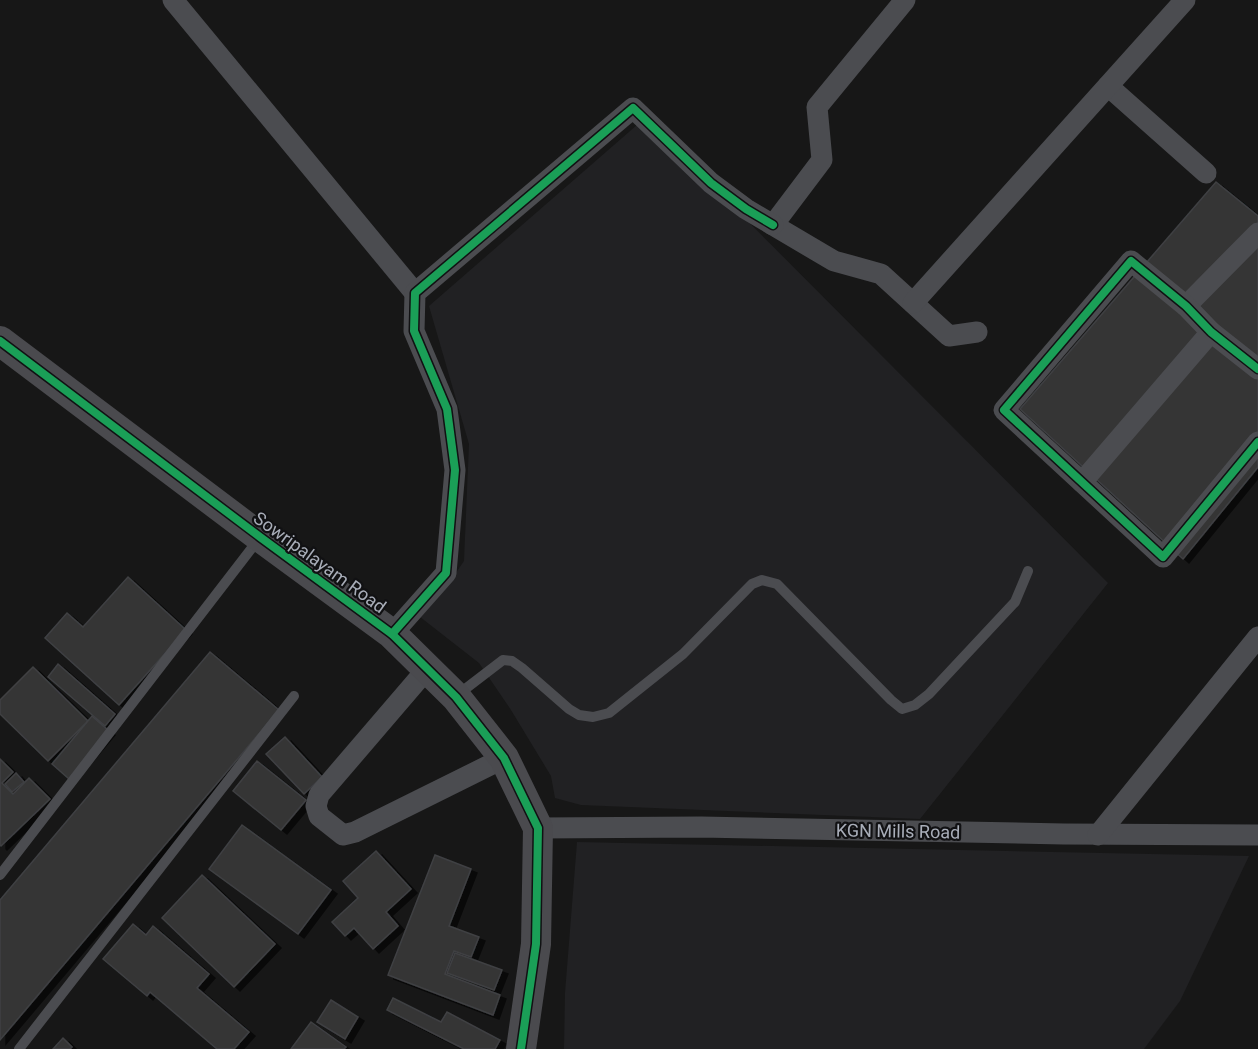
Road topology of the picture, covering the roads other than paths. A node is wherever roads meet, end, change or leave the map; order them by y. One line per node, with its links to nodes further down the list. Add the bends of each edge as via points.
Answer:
1 (173, 0): 8 (street)
2 (905, 0): 6 (street, via 817,107 822,160)
3 (1185, 0): 4 (street)
4 (1108, 86): 5 (street); 9 (street)
5 (1206, 173)
6 (773, 225): 8 (street, via 711,183 633,108); 9 (street, via 834,261 881,274)
7 (1258, 232): 10 (street)
8 (415, 293): 19 (street, via 414,331 447,409 455,470 446,573)
9 (913, 303): 11 (street, via 949,336)
10 (1186, 306): 12 (street); 16 (street, via 1131,261 1004,410)
11 (977, 332)
12 (1211, 332): 14 (street); 16 (street)
13 (0, 341): 17 (street, Sowripalayam Road)
14 (1258, 369)
15 (1258, 442): 16 (street, via 1163,557)
16 (1082, 482)
17 (260, 537): 19 (street, Sowripalayam Road); 28 (lane)
18 (1028, 572): 23 (lane, via 1015,602 929,694 902,709 777,584 762,580 752,584 683,654 609,713 579,715 522,668 503,660)
19 (392, 634): 21 (street, Sowripalayam Road)
20 (1258, 637): 26 (street)
21 (427, 669): 23 (street, Sowripalayam Road); 24 (street, via 319,795 319,816 343,835 355,832)
22 (294, 696): 29 (lane)
23 (456, 696): 24 (street, Sowripalayam Road)
24 (504, 758): 25 (street, Sowripalayam Road)
25 (538, 828): 26 (street, KGN Mills Road); 30 (street, Sowripalayam Road, via 536,944)
26 (1098, 834): 27 (street, KGN Mills Road)
27 (1258, 835)
28 (0, 875)
29 (19, 1049)
30 (521, 1049)

